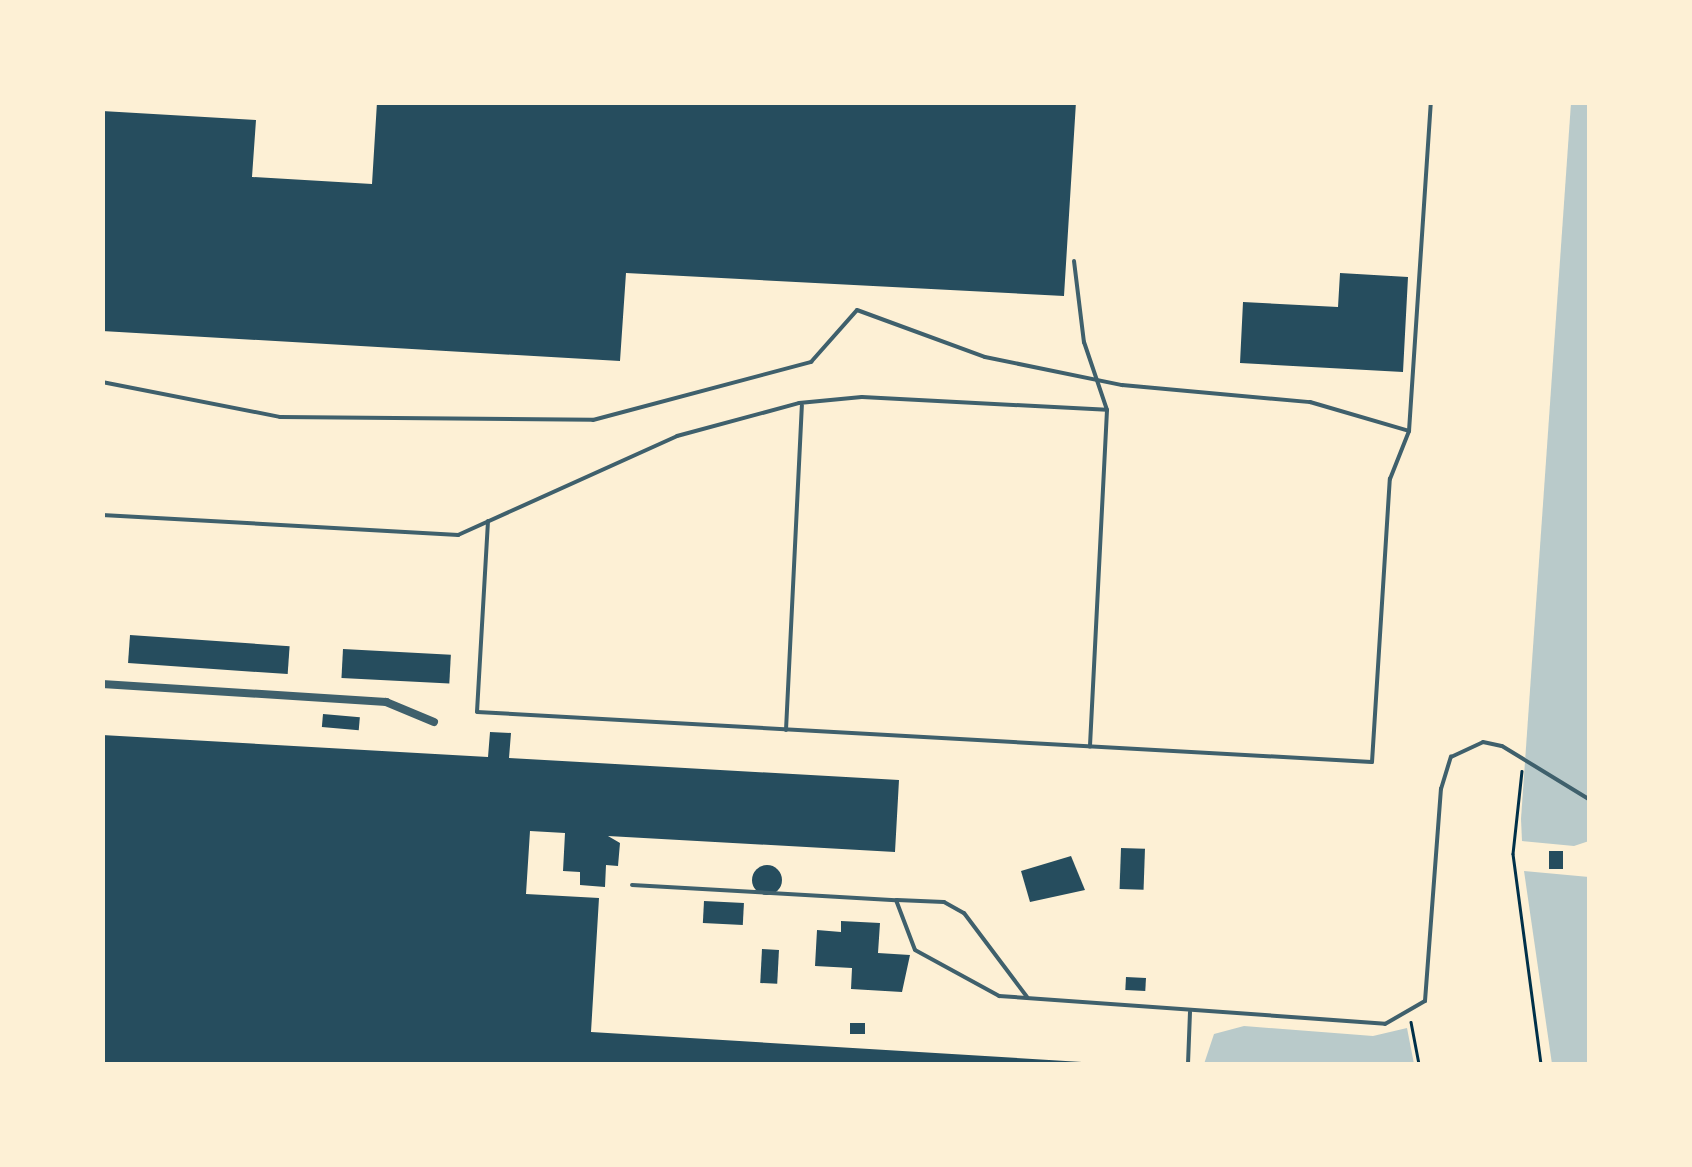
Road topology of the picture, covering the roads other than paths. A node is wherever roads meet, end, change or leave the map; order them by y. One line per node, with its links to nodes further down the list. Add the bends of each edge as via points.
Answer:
1 (1432, 102): 7 (lane)
2 (1074, 262): 3 (lane)
3 (1096, 377): 4 (lane, via 985,356 857,310 812,362 592,420 280,417); 6 (lane); 7 (lane, via 1310,402)
4 (102, 382)
5 (802, 403): 6 (lane); 9 (lane, via 677,436); 12 (lane)
6 (1107, 410): 13 (lane)
7 (1410, 431): 13 (lane, via 1390,478 1372,762)
8 (102, 515): 9 (lane, via 458,535)
9 (488, 521): 12 (lane, via 477,712)
10 (102, 684): 11 (street, via 386,702)
11 (434, 722)
12 (786, 730): 13 (lane)
13 (1090, 746)
14 (1590, 800): 18 (lane, via 1483,742 1451,756 1440,790 1433,966 1425,1001 1409,1016 1385,1024)
15 (632, 885): 16 (lane)
16 (896, 900): 17 (lane, via 944,902 964,913); 17 (lane, via 914,950 998,996)
17 (1026, 997): 18 (lane)
18 (1190, 1012): 19 (lane)
19 (1188, 1064)

